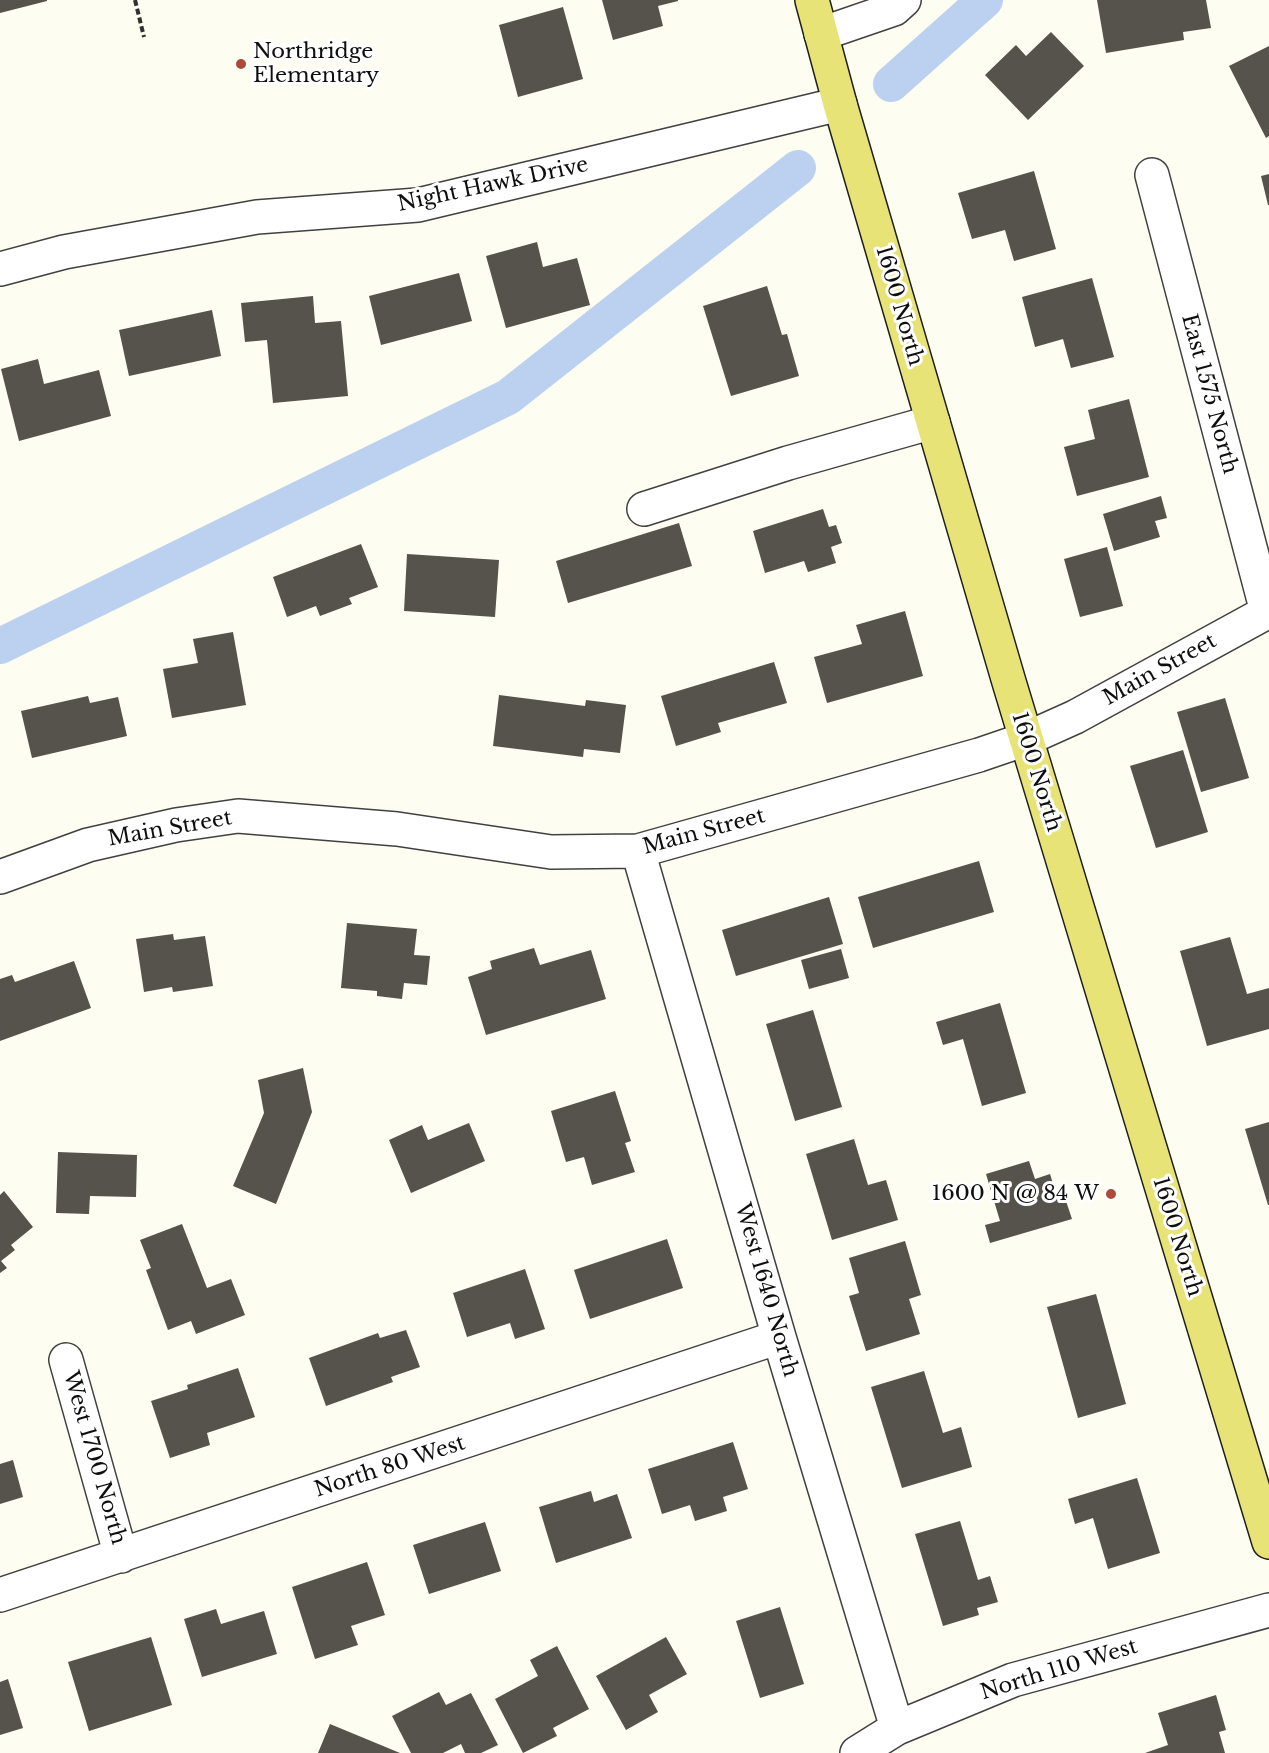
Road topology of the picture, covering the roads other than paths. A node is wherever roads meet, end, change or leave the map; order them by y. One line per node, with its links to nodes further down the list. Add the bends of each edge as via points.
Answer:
1 (812, 0): 3 (main road, 1600 North)
2 (904, 0): 3 (street, via 894,9)
3 (821, 34): 4 (main road, 1600 North)
4 (840, 104): 6 (street, Night Hawk Drive, via 418,205 257,217 64,252); 7 (main road, 1600 North)
5 (1152, 175): 9 (street, East 1575 North)
6 (0, 269)
7 (933, 422): 8 (street); 10 (main road, 1600 North)
8 (644, 509)
9 (1268, 612): 10 (street, Main Street, via 1075,717)
10 (1026, 739): 11 (street, Main Street); 15 (main road, 1600 North)
11 (638, 851): 12 (street, Main Street, via 551,852 397,829 238,816 88,845); 13 (street, West 1640 North)
12 (0, 877)
13 (779, 1337): 16 (street, North 80 West); 19 (street, West 1640 North)
14 (66, 1360): 16 (street, West 1700 North)
15 (1269, 1542)
16 (121, 1556): 17 (street, North 80 West)
17 (0, 1595)
18 (1269, 1610): 19 (street, North 110 West, via 1013,1680)
19 (897, 1728): 20 (street, North 110 West)
20 (857, 1753)

